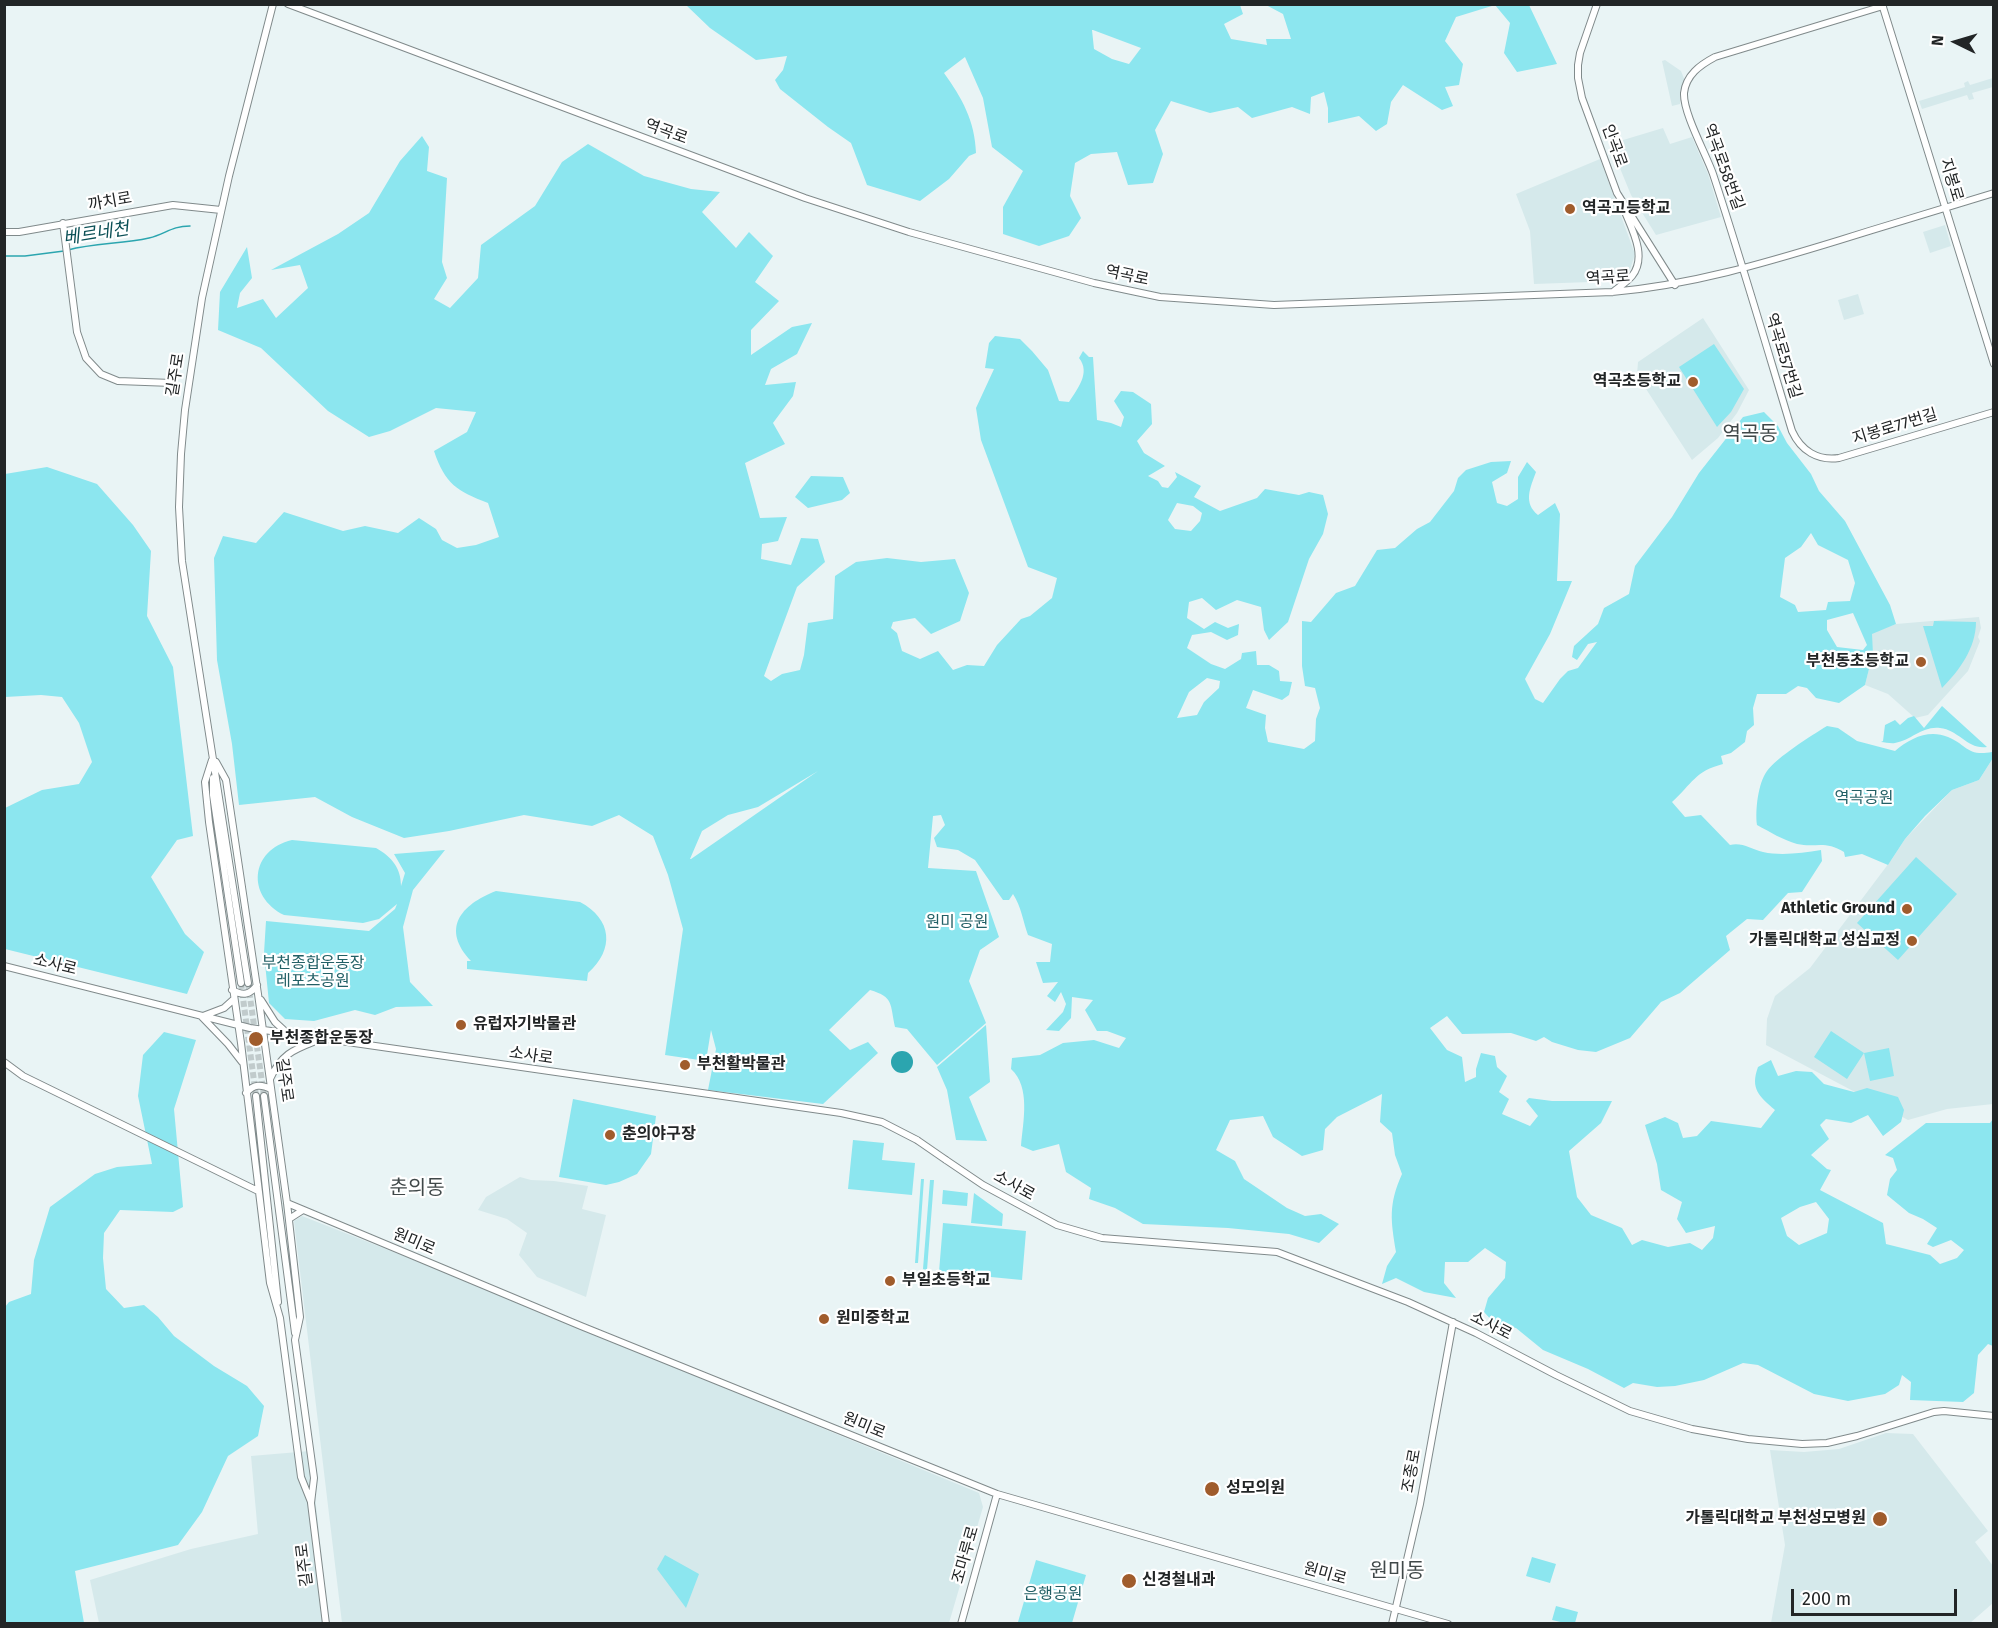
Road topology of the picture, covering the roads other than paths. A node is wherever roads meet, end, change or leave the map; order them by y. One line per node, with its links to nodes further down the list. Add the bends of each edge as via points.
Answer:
1 (273, 4): 8 (street, 길주로)
2 (288, 4): 13 (street, 역곡로, via 805,198 1094,283 1160,297 1274,305)
3 (1597, 4): 5 (street, 안곡로, via 1580,53 1578,78)
4 (1882, 5): 7 (street, 지봉로); 11 (street, 역곡로58번길, via 1715,57 1691,75 1685,103)
5 (1617, 193): 12 (street, 안곡로); 13 (street, via 1639,257 1634,274)
6 (1994, 193): 7 (street, 역곡로)
7 (1946, 208): 11 (street, 역곡로); 14 (street, 지봉로)
8 (221, 210): 9 (street, 까치로, via 173,205); 18 (street, 길주로, via 202,298 185,410 179,507 182,561)
9 (63, 224): 10 (street, 까치로); 15 (street, via 77,332 86,357 101,374 118,381)
10 (4, 232)
11 (1743, 268): 12 (street, 역곡로); 17 (street, 역곡로57번길, via 1792,431)
12 (1675, 285): 13 (street, 역곡로)
13 (1612, 292)
14 (1994, 364)
15 (172, 383)
16 (1994, 411): 17 (street, 지봉로77번길, via 1839,458 1819,457)
17 (1804, 449)
18 (213, 757): 20 (street, 길주로, via 213,795); 21 (street, 길주로, via 226,780); 22 (street, 길주로, via 206,782 209,822)
19 (4, 966): 25 (street, 소사로)
20 (244, 983)
21 (257, 986): 22 (street, via 244,994); 23 (street, 길주로)
22 (232, 990): 24 (street, 길주로)
23 (258, 994): 27 (street, 길주로); 28 (street, via 275,1022)
24 (234, 999): 25 (street, via 224,1008); 26 (street, 길주로)
25 (201, 1016): 26 (street, 소사로); 31 (street)
26 (238, 1026): 27 (street, 소사로); 31 (street, 길주로)
27 (263, 1030): 28 (street, 소사로); 32 (street, 길주로)
28 (288, 1034): 29 (street, 소사로)
29 (321, 1039): 32 (street, via 282,1058); 42 (street, 소사로, bridge, via 882,1122 1057,1226 1102,1238 1277,1252)
30 (4, 1062): 37 (street, via 23,1076)
31 (243, 1063): 34 (street, 길주로)
32 (270, 1080): 33 (street, 길주로)
33 (272, 1089): 34 (street, via 257,1086); 38 (street, 길주로)
34 (246, 1092): 37 (street, 길주로)
35 (256, 1096): 41 (street, 길주로)
36 (264, 1096): 43 (street, 길주로)
37 (258, 1191): 41 (street, 길주로, via 270,1283)
38 (287, 1203): 39 (street, 원미로); 40 (street, 길주로)
39 (303, 1210): 40 (street); 47 (street, 원미로)
40 (289, 1219): 43 (street, 길주로, via 300,1317)
41 (280, 1318): 46 (street, 길주로)
42 (1453, 1322): 44 (street, 소사로, via 1630,1410 1692,1429 1748,1439 1827,1443 1934,1412); 49 (street, 조종로, via 1420,1504)
43 (295, 1340): 45 (street, 길주로)
44 (1994, 1416)
45 (308, 1437): 46 (street, via 303,1446); 48 (street, 길주로, via 314,1478)
46 (296, 1438): 48 (street, 길주로, via 301,1477)
47 (997, 1494): 49 (street, 원미로); 51 (street, 조마루로)
48 (311, 1503): 50 (street, 길주로)
49 (1396, 1609): 52 (street, 조종로); 53 (street, 원미로)
50 (326, 1623)
51 (961, 1623)
52 (1392, 1623)
53 (1448, 1623)

